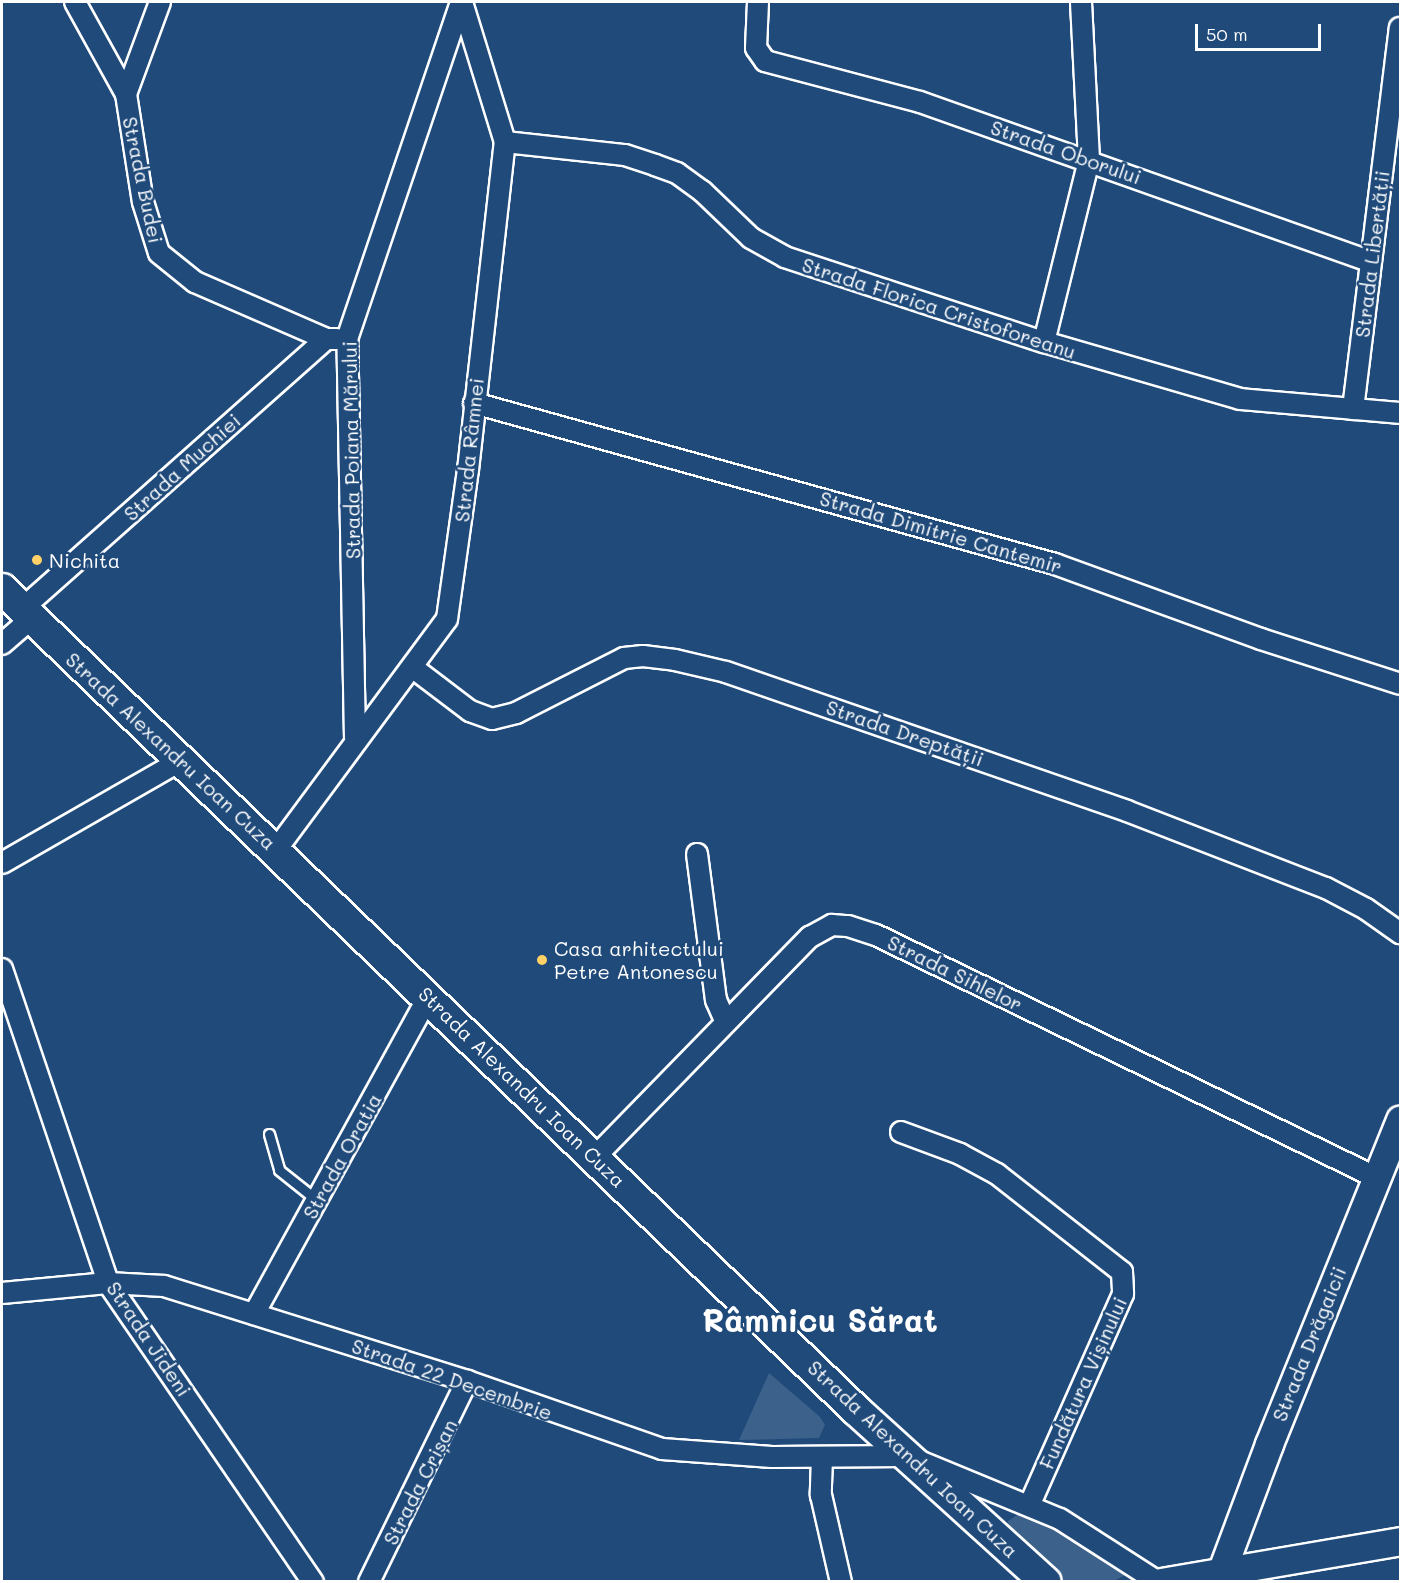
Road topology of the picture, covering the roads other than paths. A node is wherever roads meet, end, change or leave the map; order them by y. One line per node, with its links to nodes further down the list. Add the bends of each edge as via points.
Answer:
1 (75, 2): 8 (street, Strada Budei)
2 (160, 2): 8 (street)
3 (462, 2): 9 (street, Strada Râmnei); 13 (street, Strada Poiana Mărului)
4 (759, 2): 10 (street, Strada Oborului, via 759,56 775,64 920,102)
5 (1081, 2): 10 (street)
6 (1401, 28): 7 (street, Strada Libertății)
7 (1397, 92): 11 (street, Strada Libertății)
8 (126, 94): 12 (street, Strada Budei, via 143,202 159,253 195,282)
9 (505, 142): 14 (street, Strada Florica Cristoforeanu, via 625,154 656,165 677,173 751,238 785,257); 15 (street, Strada Râmnei)
10 (1089, 160): 11 (street, Strada Oborului); 14 (street)
11 (1370, 261): 16 (street, Strada Libertății)
12 (326, 339): 13 (street); 18 (street, Strada Muchiei)
13 (347, 339): 22 (street, Strada Poiana Mărului)
14 (1044, 342): 16 (street, Strada Florica Cristoforeanu, via 1222,395)
15 (474, 403): 20 (street, Strada Râmnei, via 447,619); 21 (street, Strada Dimitrie Cantemir, via 1055,564 1261,639)
16 (1353, 409): 17 (street, Strada Florica Cristoforeanu)
17 (1401, 413)
18 (18, 605): 19 (street, Strada Muchiei); 23 (main road, Strada Alexandru Ioan Cuza)
19 (2, 644)
20 (412, 667): 22 (street, Strada Râmnei); 27 (street, Strada Dreptății, via 470,711 492,719 516,713 624,658 675,660 726,672 1148,819 1326,888)
21 (1401, 684)
22 (355, 738): 24 (street, Strada Râmnei)
23 (182, 760): 24 (main road, Strada Alexandru Ioan Cuza); 26 (street)
24 (276, 850): 29 (main road, Strada Alexandru Ioan Cuza)
25 (697, 854): 30 (street, via 716,1000)
26 (2, 863)
27 (1399, 930)
28 (2, 969): 37 (street, Strada Jideni)
29 (428, 998): 34 (main road, Strada Alexandru Ioan Cuza); 36 (street, Strada Oratia)
30 (725, 1020): 34 (street, Strada Sihlelor); 35 (street, Strada Sihlelor, via 810,937 832,925 848,926 876,935)
31 (1401, 1119): 35 (street, Strada Drăgaicii)
32 (901, 1132): 43 (street, Fundătura Vișinului, via 960,1154 997,1174 1122,1272 1123,1294)
33 (269, 1134): 36 (lane, via 279,1170)
34 (595, 1157): 41 (main road, Strada Alexandru Ioan Cuza)
35 (1375, 1177): 45 (street, Strada Drăgaicii)
36 (318, 1201): 39 (street, Strada Oratia)
37 (108, 1283): 38 (street, Strada 22 Decembrie); 39 (street, Strada 22 Decembrie, via 164,1286); 46 (street, Strada Jideni)
38 (2, 1293)
39 (254, 1314): 40 (street, Strada 22 Decembrie)
40 (467, 1381): 42 (street, Strada 22 Decembrie, via 662,1449 710,1455); 47 (street, Strada Crișan)
41 (906, 1456): 42 (street, Strada 22 Decembrie); 43 (street); 49 (main road, Strada Alexandru Ioan Cuza)
42 (822, 1458): 48 (street, via 821,1495)
43 (1030, 1504): 50 (street)
44 (1401, 1541): 45 (street)
45 (1221, 1576): 50 (street)
46 (313, 1581)
47 (369, 1581)
48 (841, 1581)
49 (1046, 1581)
50 (1160, 1581)

